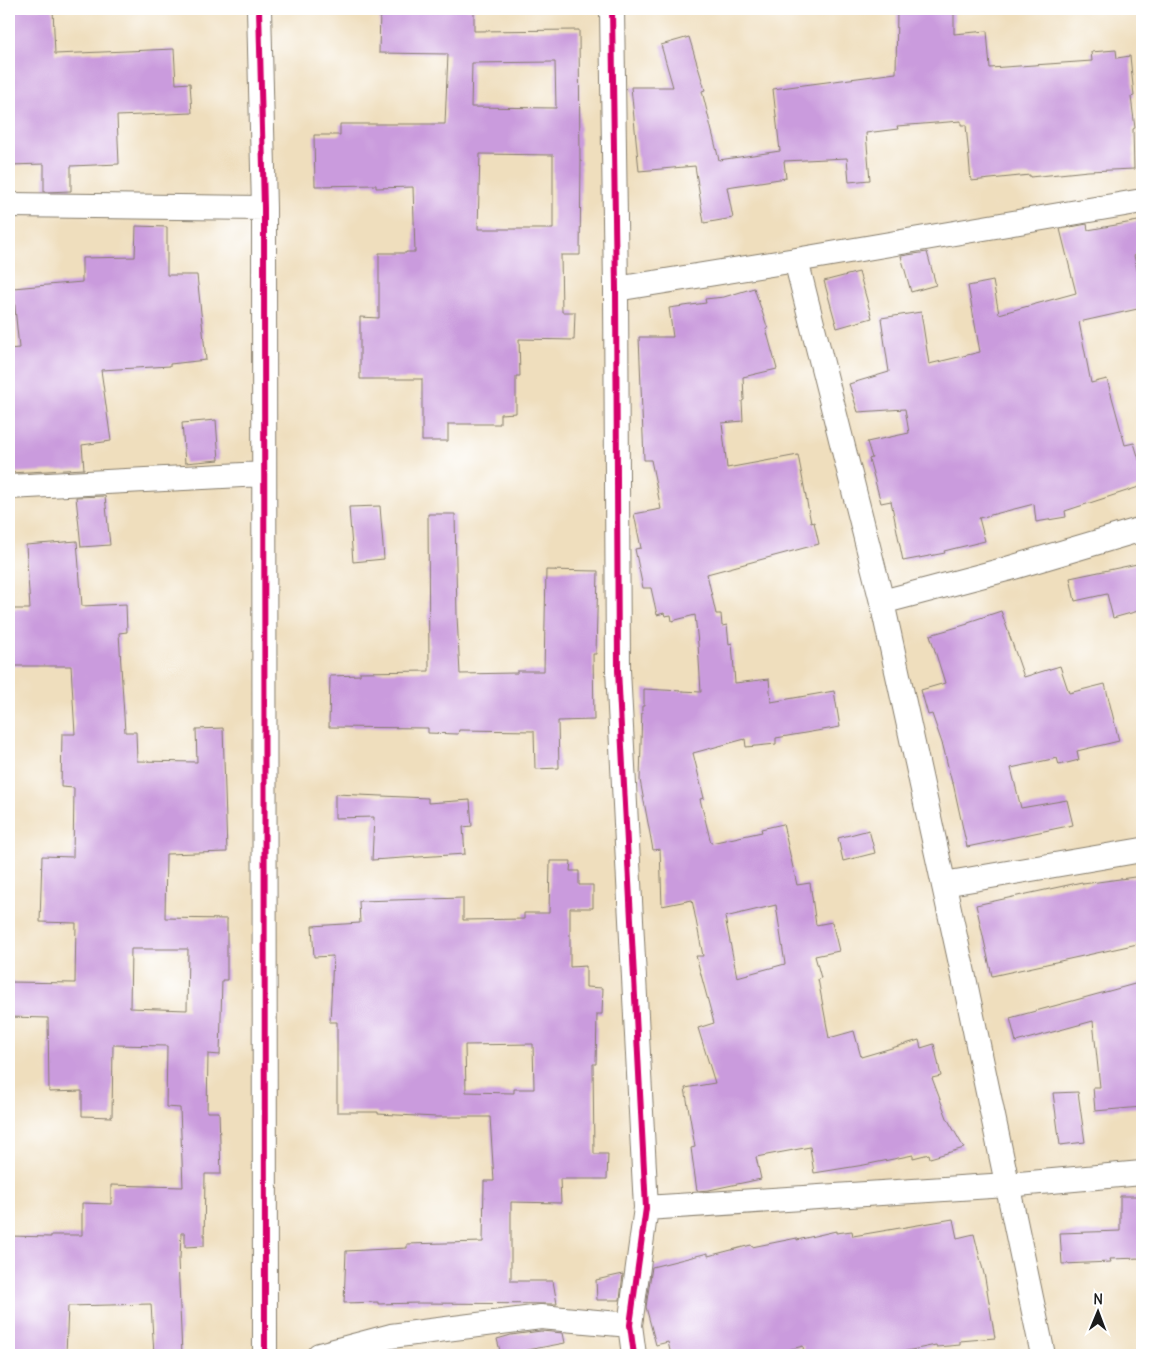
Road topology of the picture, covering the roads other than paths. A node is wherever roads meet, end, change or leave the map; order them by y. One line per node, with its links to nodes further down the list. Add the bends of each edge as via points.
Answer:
1 (259, 9): 5 (street)
2 (612, 9): 7 (street)
3 (1142, 202): 6 (street)
4 (9, 204): 5 (street)
5 (264, 208): 8 (street)
6 (796, 260): 7 (street); 11 (street)
7 (616, 289): 16 (street, via 618,670)
8 (264, 474): 9 (street); 18 (street)
9 (9, 487)
10 (1142, 529): 11 (street)
11 (882, 602): 13 (street)
12 (1142, 850): 13 (street)
13 (944, 884): 15 (street)
14 (1142, 1173): 15 (street)
15 (1007, 1185): 16 (street); 21 (street)
16 (646, 1208): 17 (street)
17 (630, 1325): 19 (street, via 541,1317 391,1336); 20 (street)
18 (265, 1355)
19 (319, 1355)
20 (634, 1355)
21 (1042, 1355)

